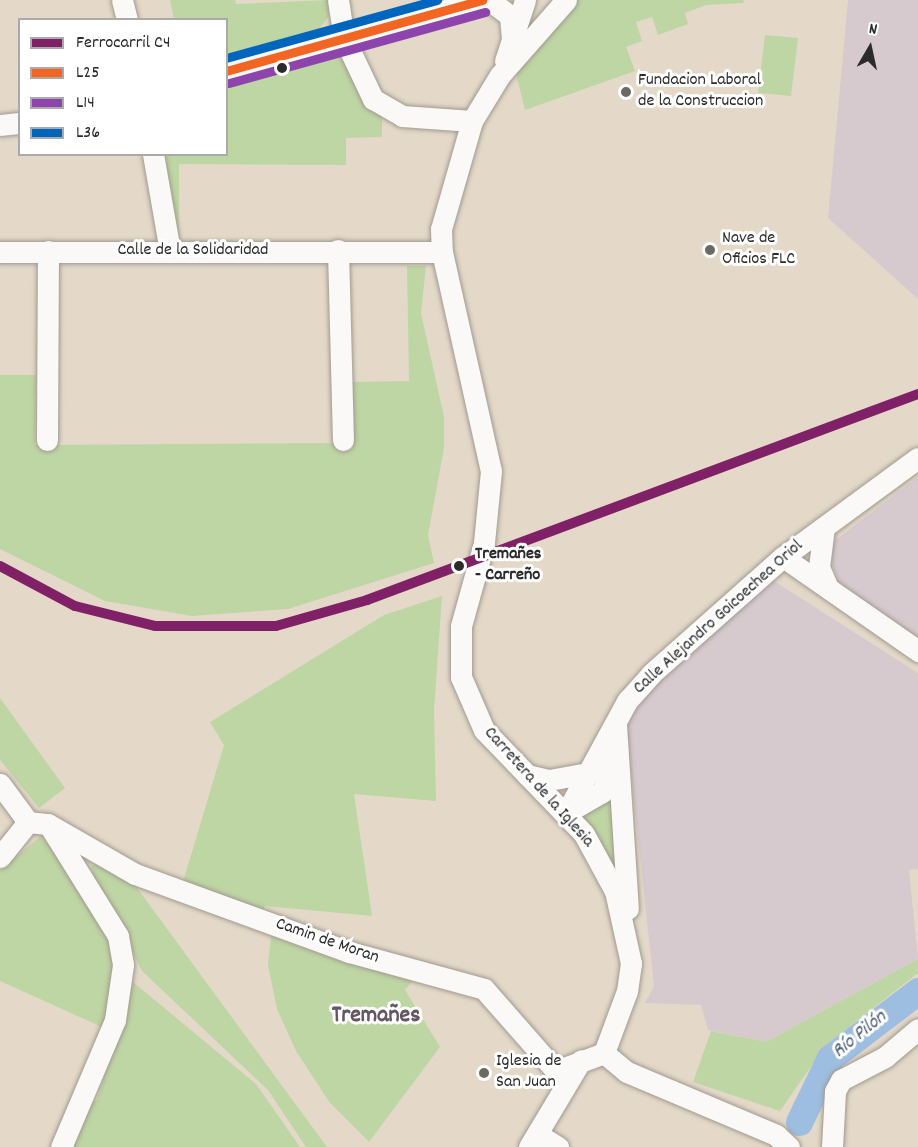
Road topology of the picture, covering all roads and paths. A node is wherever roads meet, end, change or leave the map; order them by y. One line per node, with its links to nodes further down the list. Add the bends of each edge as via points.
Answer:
1 (122, 0): 9 (street)
2 (338, 0): 10 (street)
3 (482, 0): 8 (street)
4 (489, 0): 11 (street, via 510,16)
5 (525, 0): 11 (street, Carretera de la Iglesia)
6 (535, 0): 11 (street, Carretera de la Iglesia)
7 (566, 0): 11 (street, Carretera de la Iglesia)
8 (433, 6): 10 (street)
9 (126, 18)
10 (344, 38): 12 (street); 13 (street, via 360,81 390,112)
11 (513, 50): 13 (street, Carretera de la Iglesia)
12 (228, 70)
13 (472, 121): 21 (street, Carretera de la Iglesia, via 450,185)
14 (18, 123): 15 (street)
15 (0, 125)
16 (153, 156): 19 (street)
17 (338, 250): 19 (street, Calle de la Solidaridad); 21 (street, Calle de la Solidaridad); 23 (street)
18 (48, 251): 19 (street, Calle de la Solidaridad); 20 (street, Calle de la Solidaridad); 22 (street)
19 (170, 251)
20 (0, 252)
21 (442, 252): 32 (street, Carretera de la Iglesia, via 491,471 484,543 469,594 459,651 467,700 503,754)
22 (48, 440)
23 (343, 440)
24 (918, 458): 25 (street, Calle Alejandro Goicoechea Oriol)
25 (824, 527): 26 (street, Calle Alejandro Goicoechea Oriol); 27 (street, via 819,567)
26 (783, 557): 27 (street); 29 (street, Calle Alejandro Goicoechea Oriol, via 651,674)
27 (828, 588): 28 (street)
28 (918, 651)
29 (616, 722): 30 (street); 31 (street, Calle Alejandro Goicoechea Oriol)
30 (616, 756): 34 (street, via 602,792); 37 (street)
31 (583, 774): 32 (street, via 549,780); 34 (street, Calle Alejandro Goicoechea Oriol)
32 (527, 775): 34 (street, Carretera de la Iglesia)
33 (0, 784): 35 (street)
34 (566, 813): 37 (street, Carretera de la Iglesia, via 597,855)
35 (38, 823): 36 (street); 40 (street, Camin de Moran, via 135,874 349,952 484,989 556,1071); 42 (street, via 118,936 123,965 115,1020)
36 (0, 857)
37 (628, 937): 39 (street, Carretera de la Iglesia, via 627,991)
38 (918, 1029): 45 (street, via 885,1058 841,1080 835,1091)
39 (604, 1053): 40 (street, Camin de Moran); 44 (street, via 627,1072 776,1136)
40 (581, 1060): 41 (street)
41 (533, 1141): 43 (street)
42 (61, 1147)
43 (558, 1147)
44 (789, 1147)
45 (832, 1147)

